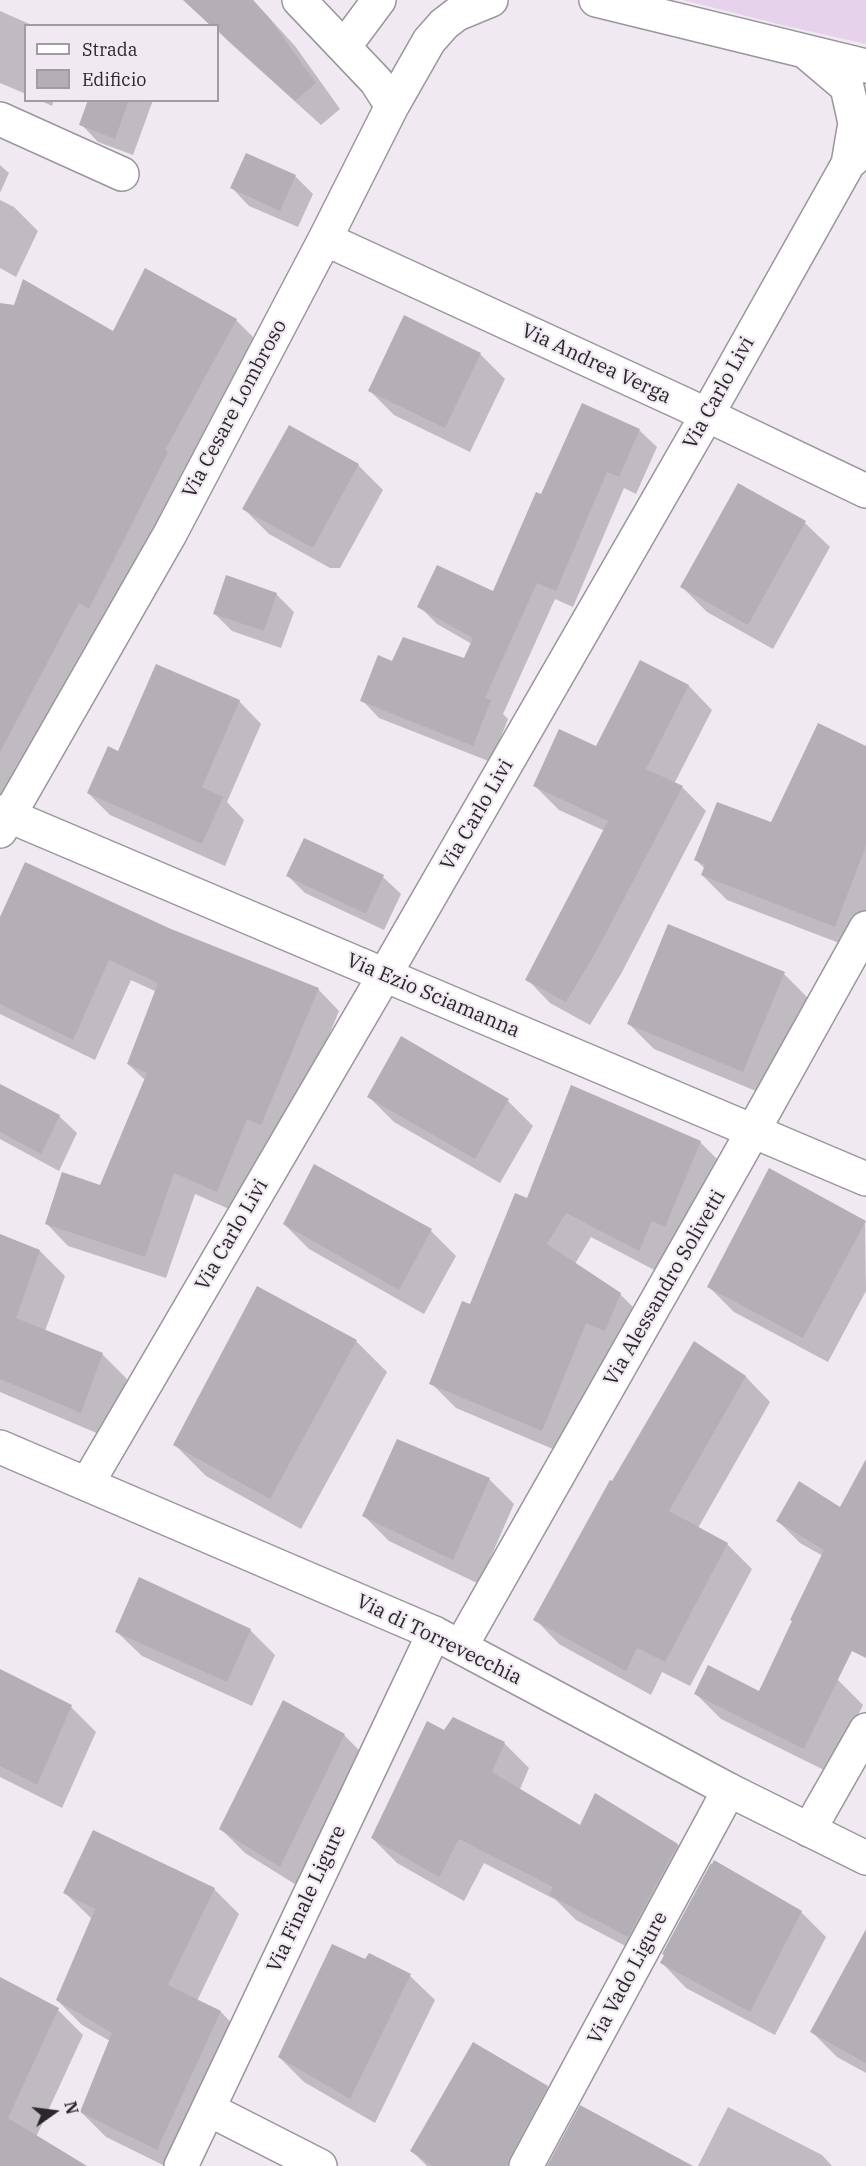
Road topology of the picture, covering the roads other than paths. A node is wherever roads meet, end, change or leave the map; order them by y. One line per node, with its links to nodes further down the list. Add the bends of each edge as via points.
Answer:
1 (299, 0): 5 (street)
2 (379, 0): 5 (street)
3 (596, 0): 6 (street)
4 (479, 2): 8 (street, Via Cesare Lombroso, via 457,14 436,33)
5 (344, 47): 8 (street, via 376,81)
6 (802, 49): 7 (street); 10 (street, Via Carlo Livi, via 847,87)
7 (866, 66)
8 (392, 106): 12 (street, Via Cesare Lombroso)
9 (0, 119): 11 (street)
10 (857, 155): 13 (street, Via Carlo Livi)
11 (122, 174)
12 (326, 239): 13 (street, Via Andrea Verga); 15 (street, Via Cesare Lombroso, via 170,534)
13 (707, 415): 14 (street, Via Andrea Verga); 17 (street, Via Carlo Livi)
14 (866, 491)
15 (3, 819): 17 (street, Via Ezio Sciamanna)
16 (866, 928): 18 (street, Via Alessandro Solivetti)
17 (384, 976): 18 (street, Via Ezio Sciamanna); 21 (street, Via Carlo Livi)
18 (753, 1132): 19 (street, Via Ezio Sciamanna); 22 (street, Via Alessandro Solivetti)
19 (866, 1179)
20 (0, 1448): 21 (street, Via di Torrevecchia)
21 (87, 1484): 22 (street, Via di Torrevecchia)
22 (448, 1640): 24 (street, Via di Torrevecchia); 27 (street, Via Finale Ligure)
23 (866, 1730): 25 (street)
24 (729, 1790): 25 (street, Via di Torrevecchia); 30 (street, Via Vado Ligure)
25 (809, 1830): 26 (street, Via di Torrevecchia)
26 (866, 1858)
27 (208, 2109): 28 (street, Via Finale Ligure); 29 (street)
28 (181, 2166)
29 (320, 2166)
30 (526, 2166)

